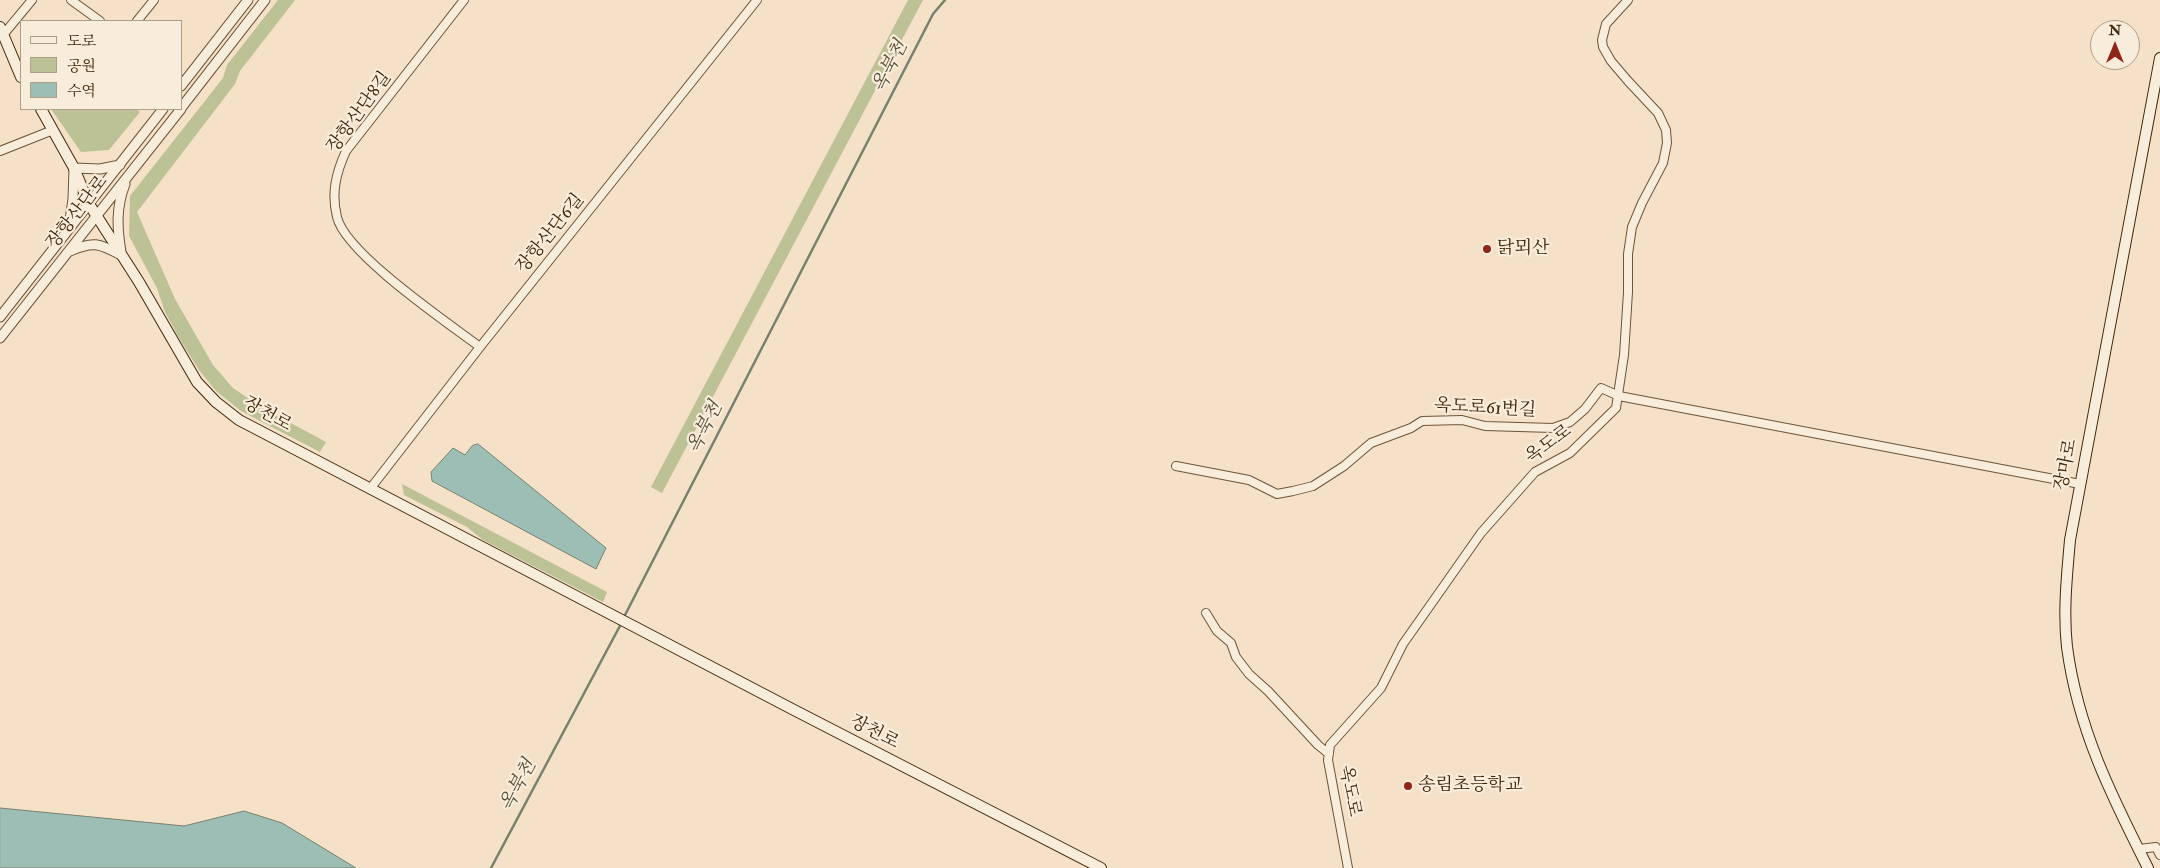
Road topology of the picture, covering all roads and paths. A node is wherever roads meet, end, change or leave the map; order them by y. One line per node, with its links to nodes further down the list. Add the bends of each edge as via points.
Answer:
1 (32, 0): 11 (street)
2 (71, 0): 9 (street)
3 (154, 0): 10 (street)
4 (248, 0): 14 (street)
5 (265, 0): 15 (street, 장항산단로)
6 (464, 0): 31 (street, 장항산단8길, via 346,151 337,172 334,195 337,219 348,239 381,271)
7 (757, 0): 31 (street, 장항산단6길)
8 (1628, 0): 32 (street, 옥도로, via 1606,24 1603,47 1628,82 1658,113 1666,130 1667,143 1663,163 1632,228)
9 (99, 20)
10 (138, 20)
11 (2, 31): 13 (main road)
12 (2160, 58): 34 (main road, 장마로)
13 (20, 75)
14 (182, 85)
15 (182, 107)
16 (41, 110): 19 (main road, 장천로)
17 (162, 110): 21 (street, 장항산단로)
18 (179, 110): 23 (street, 장항산단로)
19 (53, 130): 20 (street); 22 (main road, 장천로)
20 (0, 151)
21 (120, 165): 22 (street, via 100,169); 24 (street, 장항산단로)
22 (74, 168): 24 (main road, 장천로); 26 (street, via 74,199)
23 (128, 177): 25 (street, 장항산단로); 28 (street, via 119,198 116,222)
24 (89, 204): 25 (main road, 장천로); 26 (street, 장항산단로)
25 (96, 216): 27 (street, 장항산단로); 28 (main road, 장천로)
26 (68, 230): 29 (street, 장항산단로)
27 (67, 252): 28 (street, via 86,244 102,245); 30 (street, 장항산단로)
28 (121, 255): 35 (main road, 장천로, via 197,382 216,402 239,420)
29 (0, 316)
30 (0, 338)
31 (480, 347): 35 (street, 장항산단6길)
32 (1619, 396): 33 (street, 옥도로61번길, via 1601,388 1570,422 1553,428 1485,426 1462,420 1422,421 1371,442 1344,466 1313,486 1277,494 1249,480); 34 (street); 37 (street, 옥도로, via 1616,408 1570,453 1535,472 1481,533 1402,644 1381,688 1330,745)
33 (1176, 466)
34 (2080, 484): 38 (main road, 장마로, via 2069,548 2067,646 2078,708 2098,765)
35 (370, 489): 40 (main road, 장천로)
36 (1206, 612): 37 (street, via 1216,631 1231,643 1248,674)
37 (1329, 754): 41 (street, 옥도로)
38 (2138, 849): 39 (street, via 2156,847); 42 (main road, 장마로)
39 (2160, 854)
40 (1101, 868)
41 (1348, 868)
42 (2148, 868)

